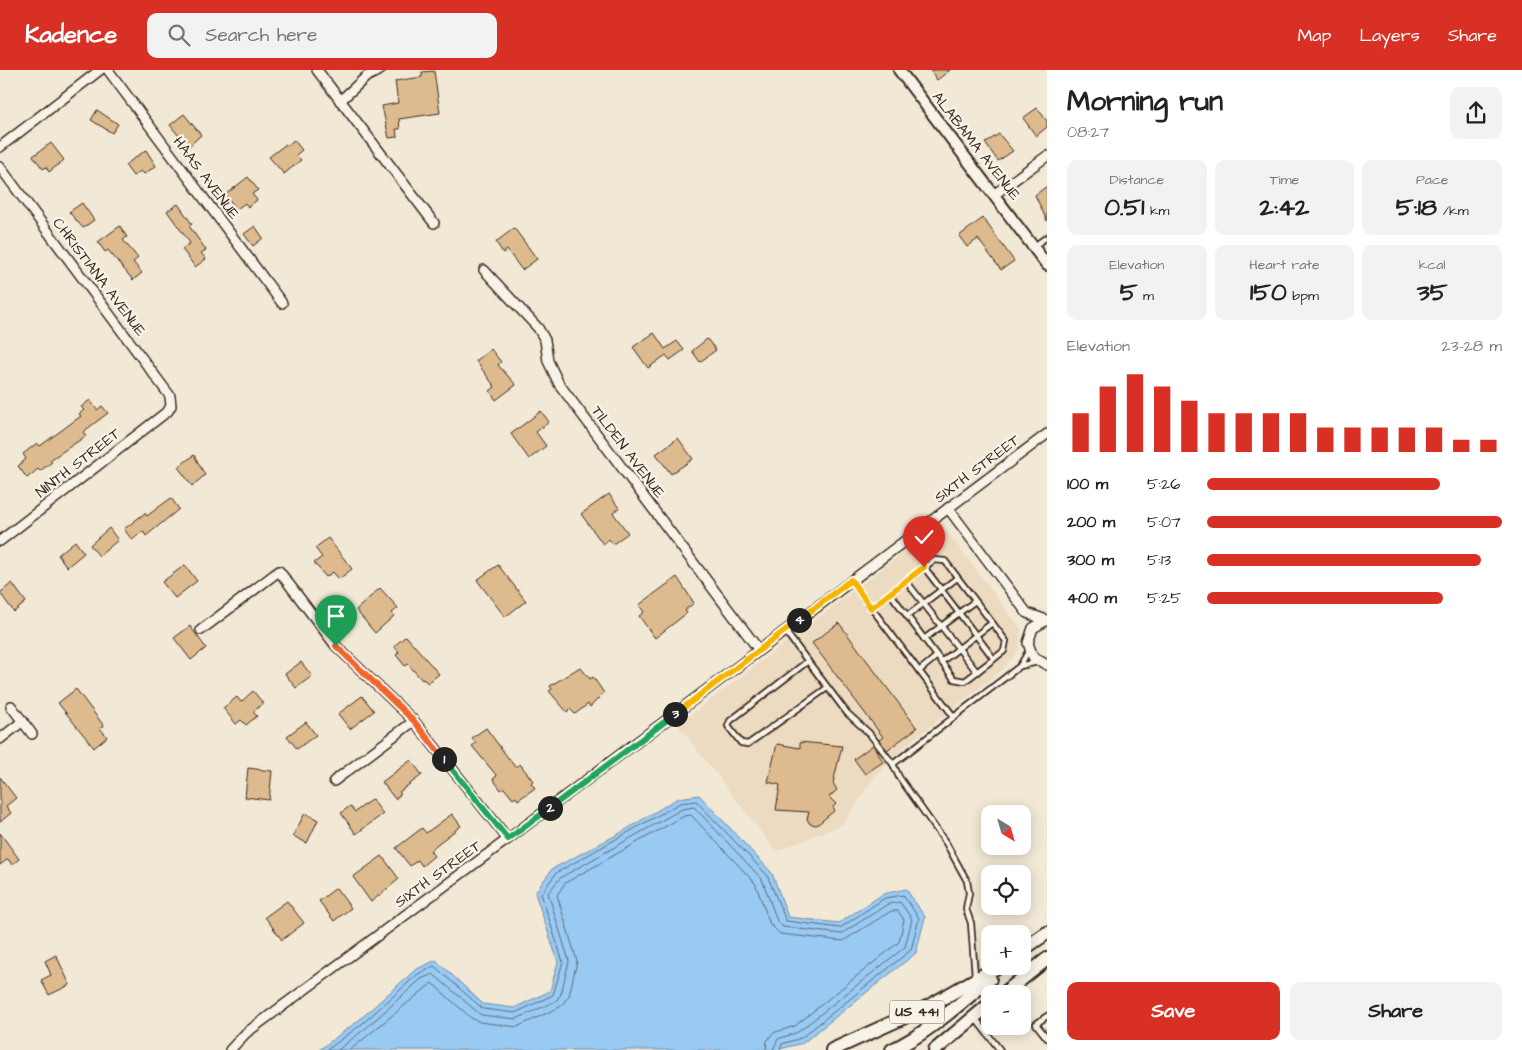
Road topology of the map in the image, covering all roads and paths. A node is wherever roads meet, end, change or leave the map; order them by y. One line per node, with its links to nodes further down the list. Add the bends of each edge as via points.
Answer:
1 (100, 70): 7 (street)
2 (108, 70): 16 (street, HAAS AVENUE)
3 (317, 70): 6 (street)
4 (380, 70): 6 (street, via 366,77)
5 (898, 70): 10 (street, ALABAMA AVENUE)
6 (340, 101): 11 (street)
7 (0, 147)
8 (1047, 156): 10 (street)
9 (0, 167): 17 (street, CHRISTIANA AVENUE, via 170,396)
10 (995, 194): 13 (street, ALABAMA AVENUE)
11 (434, 223)
12 (1047, 237): 13 (lane)
13 (1034, 246): 14 (street, ALABAMA AVENUE)
14 (1047, 264)
15 (484, 270): 42 (street, TILDEN AVENUE, via 538,328 559,384)
16 (282, 303)
17 (171, 406): 20 (street, NINTH STREET)
18 (1047, 434): 19 (street, SIXTH STREET)
19 (948, 508): 23 (street, SIXTH STREET); 30 (street)
20 (0, 541)
21 (924, 567): 22 (lane, via 940,560); 24 (lane); 25 (lane)
22 (957, 578): 25 (lane); 27 (lane)
23 (851, 580): 29 (lane); 37 (street, SIXTH STREET)
24 (906, 581): 26 (lane); 28 (lane)
25 (942, 590): 28 (lane); 31 (lane)
26 (890, 593): 29 (lane); 32 (lane)
27 (975, 601): 31 (lane); 34 (lane)
28 (924, 604): 32 (lane); 35 (lane)
29 (871, 608): 50 (lane)
30 (1027, 612): 33 (street); 39 (street)
31 (959, 613): 35 (lane); 38 (lane)
32 (907, 616): 40 (lane)
33 (1046, 620): 39 (street, via 1033,628)
34 (992, 623): 38 (lane); 45 (lane, via 1006,641 1004,651)
35 (941, 626): 40 (lane); 41 (lane)
36 (201, 630): 56 (street, via 279,571 336,646)
37 (785, 631): 42 (street, SIXTH STREET); 46 (lane)
38 (976, 635): 41 (lane); 45 (lane)
39 (1030, 635): 43 (street)
40 (924, 639): 44 (lane)
41 (958, 649): 47 (lane); 51 (lane)
42 (759, 650): 61 (street, SIXTH STREET)
43 (1029, 650): 48 (street); 49 (lane)
44 (937, 656): 47 (lane); 50 (lane)
45 (994, 658): 51 (lane)
46 (808, 661): 52 (lane); 52 (lane, via 730,721 728,726 741,743 748,744)
47 (942, 662): 51 (lane, via 954,679 960,681)
48 (1043, 664): 49 (lane)
49 (1020, 666): 54 (lane)
50 (919, 671): 54 (lane)
51 (977, 672)
52 (828, 688): 59 (lane)
53 (12, 706): 55 (street)
54 (954, 717): 59 (lane)
55 (23, 721): 57 (street); 58 (street)
56 (414, 721): 60 (street); 61 (street)
57 (32, 734)
58 (0, 739)
59 (892, 764): 67 (lane, via 946,843 967,881 966,909)
60 (334, 781)
61 (508, 839): 73 (street, SIXTH STREET, via 259,1023)
62 (1047, 933): 63 (main road)
63 (1031, 944)
64 (1047, 959): 68 (main road)
65 (984, 975): 67 (main road, US 441)
66 (994, 975): 75 (main road, via 950,1012)
67 (976, 980): 74 (main road, US 441, via 897,1023)
68 (1014, 985)
69 (981, 1012): 71 (main road, US 441)
70 (1047, 1016): 72 (lane, via 1036,1024)
71 (975, 1017): 76 (main road, US 441); 77 (lane)
72 (1047, 1038)
73 (230, 1050)
74 (832, 1050)
75 (892, 1050)
76 (935, 1050)
77 (1000, 1050)

